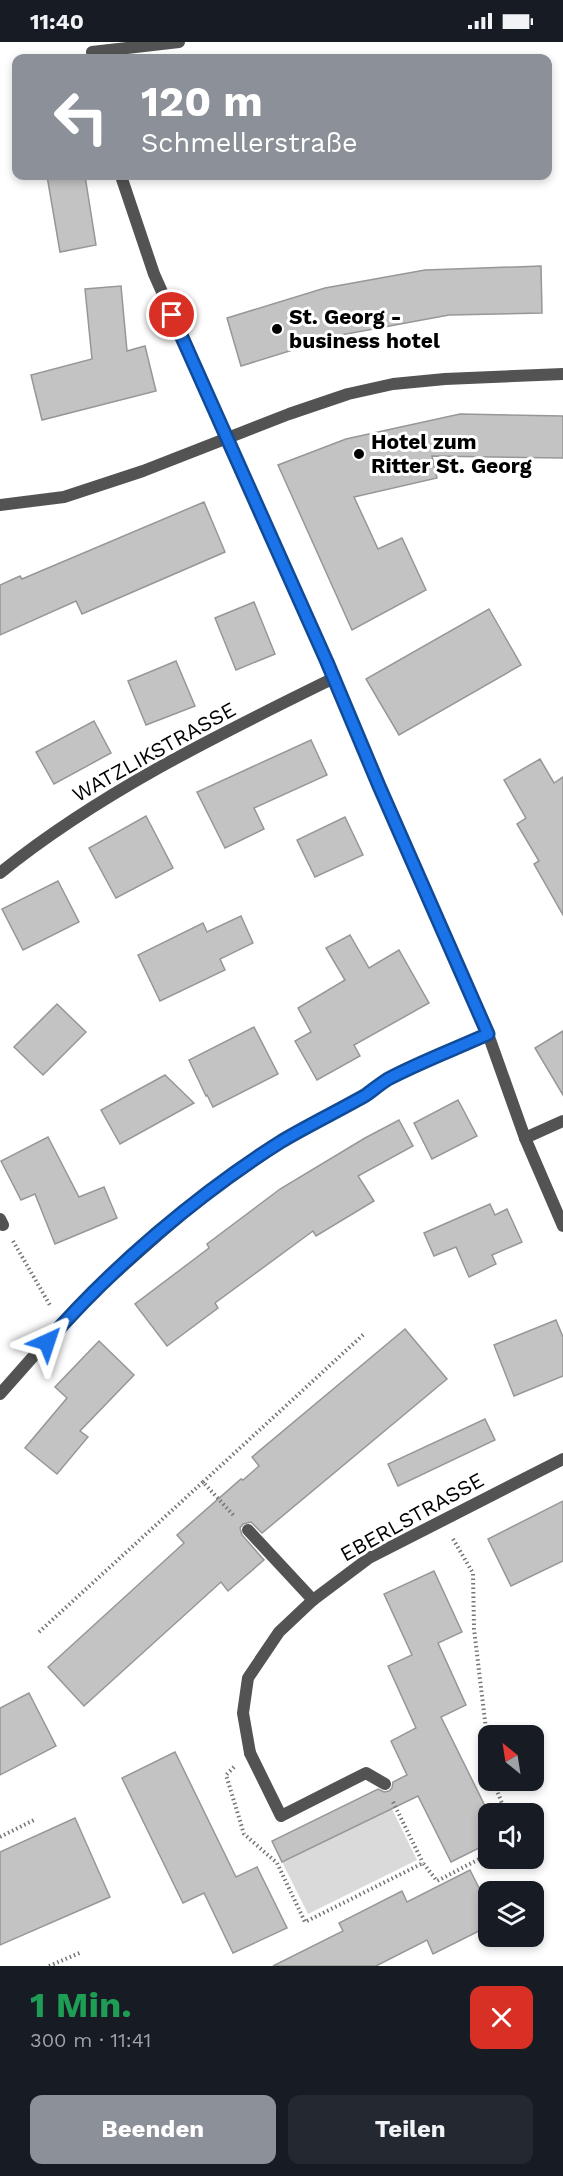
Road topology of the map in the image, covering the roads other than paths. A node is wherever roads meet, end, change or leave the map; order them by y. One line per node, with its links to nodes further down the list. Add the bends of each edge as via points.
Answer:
1 (179, 42): 2 (street)
2 (92, 51)
3 (122, 180): 5 (street, via 154,274)
4 (563, 374): 5 (street, via 393,384 348,394)
5 (227, 439): 6 (street, via 64,497); 7 (street)
6 (0, 504)
7 (334, 678): 8 (street, WATZLIKSTRASSE, via 159,769 70,821); 9 (street)
8 (0, 873)
9 (488, 1034): 11 (street); 13 (street, via 388,1079 281,1142 184,1212 62,1324)
10 (563, 1121): 11 (street)
11 (525, 1138): 12 (street)
12 (563, 1226)
13 (0, 1394)
14 (563, 1459): 16 (street, EBERLSTRASSE, via 369,1558)
15 (248, 1530): 16 (street)
16 (313, 1600): 17 (street, EBERLSTRASSE, via 279,1632 248,1678 243,1713 250,1753 281,1816 366,1773)
17 (385, 1784)

